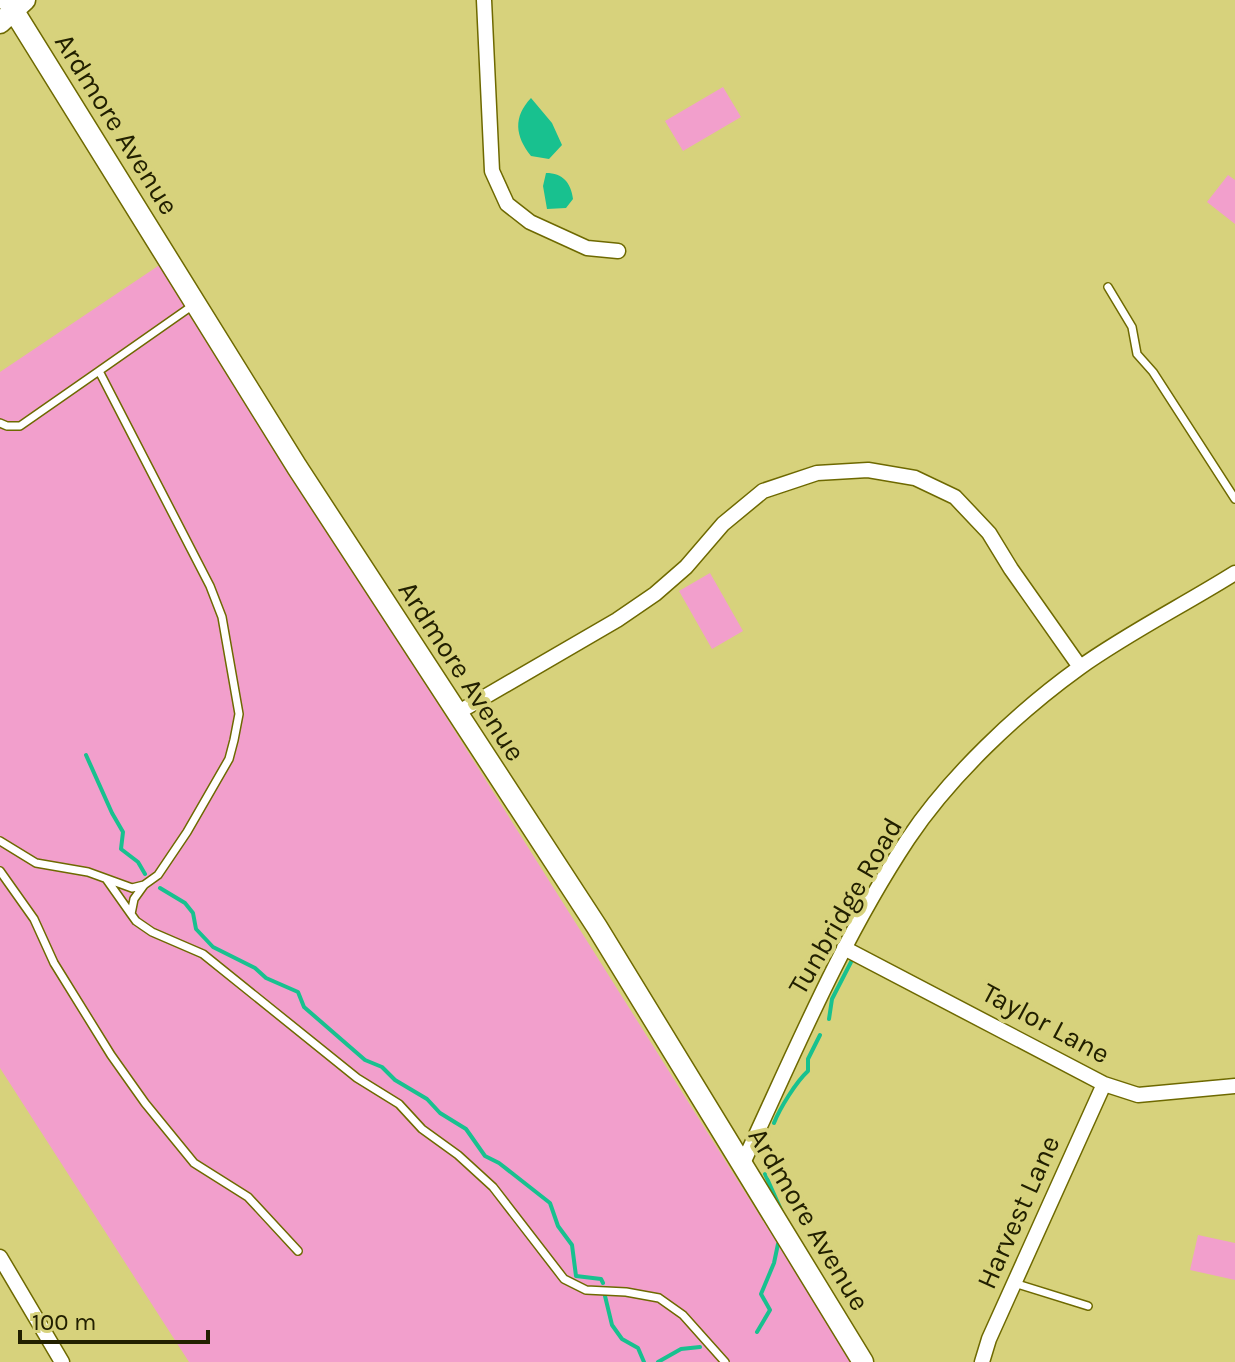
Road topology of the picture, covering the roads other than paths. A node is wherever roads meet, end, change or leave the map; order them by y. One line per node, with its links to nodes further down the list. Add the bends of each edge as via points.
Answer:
1 (484, 0): 3 (street, via 492,171 507,204 530,222 587,248)
2 (12, 8): 11 (street, Ardmore Avenue)
3 (618, 251)
4 (1108, 287): 8 (lane, via 1132,327 1137,354)
5 (189, 308): 6 (lane)
6 (99, 371): 7 (lane, via 20,426); 15 (lane, via 210,586 222,617 239,714 229,759 168,861)
7 (0, 423)
8 (1235, 499)
9 (1235, 573): 10 (street, Tunbridge Road)
10 (1080, 667): 11 (street, via 989,533 955,497 915,478 868,470 817,473 763,491 655,594); 17 (street, Tunbridge Road, via 1021,715 957,779 909,838)
11 (457, 713): 20 (street, Ardmore Avenue)
12 (0, 841): 14 (lane, via 36,863)
13 (0, 871): 21 (lane, via 145,1103 194,1163 248,1197)
14 (106, 879): 15 (lane, via 132,888); 16 (lane)
15 (144, 885): 16 (lane)
16 (131, 914): 26 (lane, via 152,932 203,954 357,1078 399,1104 493,1187 564,1279 586,1290 659,1298 683,1315)
17 (844, 948): 18 (street, Taylor Lane); 20 (street, Tunbridge Road)
18 (1104, 1084): 19 (street, Taylor Lane, via 1138,1095); 23 (street, Harvest Lane)
19 (1235, 1086)
20 (743, 1163): 27 (street, Ardmore Avenue)
21 (298, 1251)
22 (0, 1257): 25 (street)
23 (1014, 1283): 24 (lane); 28 (street, Harvest Lane)
24 (1088, 1306)
25 (62, 1362)
26 (725, 1362)
27 (863, 1362)
28 (982, 1362)

